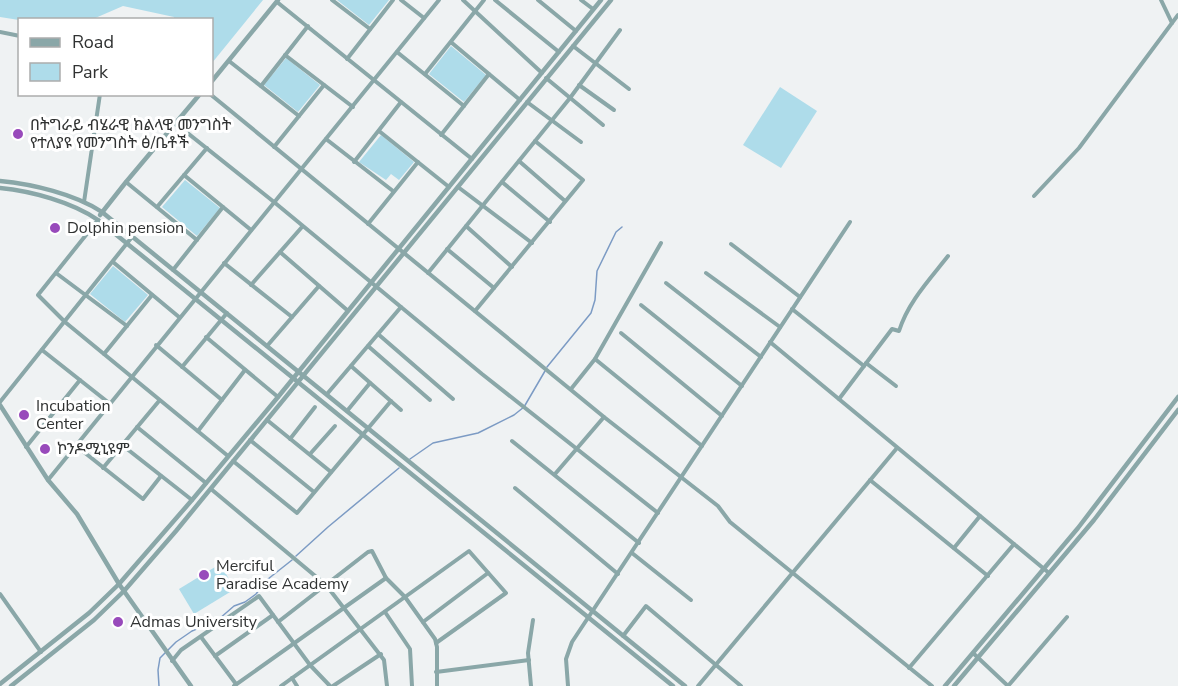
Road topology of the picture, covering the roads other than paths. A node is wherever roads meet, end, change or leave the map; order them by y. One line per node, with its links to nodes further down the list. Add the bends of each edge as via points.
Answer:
1 (332, 0): 20 (street)
2 (393, 0): 20 (street)
3 (401, 0): 17 (street)
4 (439, 0): 17 (street)
5 (463, 0): 15 (street)
6 (484, 0): 15 (street)
7 (495, 0): 28 (street)
8 (538, 0): 22 (street)
9 (582, 0): 14 (street)
10 (601, 0): 14 (street)
11 (610, 0): 26 (street)
12 (1161, 0): 18 (street)
13 (278, 1): 19 (street); 31 (street)
14 (593, 9): 22 (street)
15 (476, 11): 25 (street); 33 (street)
16 (1178, 15): 18 (street)
17 (424, 18): 27 (street)
18 (1172, 23): 79 (street, via 1079,148)
19 (308, 26): 29 (street); 30 (street)
20 (370, 29): 30 (street)
21 (620, 30): 32 (street)
22 (576, 31): 28 (street)
23 (0, 33): 24 (street)
24 (18, 36)
25 (452, 43): 34 (street); 35 (street)
26 (573, 46): 32 (street); 36 (street)
27 (398, 52): 34 (street); 38 (street)
28 (559, 52): 33 (street)
29 (285, 55): 39 (street); 41 (street)
30 (347, 58): 38 (street)
31 (229, 61): 37 (street); 41 (street)
32 (595, 64): 40 (street); 42 (street)
33 (542, 73): 47 (street)
34 (425, 74): 50 (street)
35 (489, 74): 47 (street); 50 (street)
36 (546, 78): 46 (street); 49 (street)
37 (213, 80)
38 (375, 80): 48 (street); 51 (street)
39 (324, 85): 51 (street); 53 (street)
40 (579, 85): 46 (street); 52 (street)
41 (261, 86): 53 (street)
42 (629, 89)
43 (100, 96): 81 (street)
44 (198, 96): 55 (street)
45 (212, 96): 62 (street)
46 (570, 98): 54 (street); 56 (street)
47 (520, 100): 64 (street)
48 (401, 102): 57 (street); 58 (street)
49 (527, 102): 54 (street); 75 (street)
50 (464, 106): 58 (street)
51 (353, 107): 59 (street)
52 (614, 110)
53 (299, 116): 62 (street)
54 (552, 120): 60 (street); 61 (street)
55 (176, 123): 63 (street); 72 (street)
56 (603, 125)
57 (379, 131): 66 (street); 67 (street)
58 (441, 135): 64 (street)
59 (326, 139): 66 (street); 68 (street)
60 (535, 141): 65 (street); 80 (street, via 583,180)
61 (581, 142)
62 (274, 147): 68 (street)
63 (207, 148): 69 (street); 82 (street)
64 (472, 159): 74 (street)
65 (519, 161): 73 (street); 80 (street)
66 (354, 162): 78 (street)
67 (418, 162): 74 (street); 78 (street)
68 (301, 169): 82 (street); 90 (street)
69 (184, 175): 84 (street); 85 (street)
70 (0, 181): 71 (street)
71 (14, 182): 77 (street); 81 (street)
72 (126, 182): 84 (street); 86 (street)
73 (502, 182): 83 (street); 88 (street)
74 (449, 187): 101 (street)
75 (458, 187): 83 (street); 101 (street)
76 (0, 188): 77 (street)
77 (13, 189): 87 (street, via 78,209)
78 (393, 191): 90 (street)
79 (1034, 196)
80 (566, 201): 88 (street)
81 (84, 202): 86 (street)
82 (274, 202): 91 (street); 93 (street)
83 (483, 205): 92 (street); 97 (street)
84 (157, 207): 95 (street)
85 (223, 207): 93 (street); 95 (street)
86 (102, 212): 87 (street); 94 (street)
87 (98, 220): 96 (street); 108 (street)
88 (550, 222): 97 (street)
89 (850, 222): 119 (street)
90 (368, 224): 101 (street)
91 (302, 226): 102 (street); 113 (street)
92 (466, 226): 100 (street); 106 (street)
93 (251, 230): 105 (street)
94 (132, 237): 96 (street); 107 (street)
95 (197, 240): 107 (street)
96 (128, 243): 104 (street); 120 (street)
97 (532, 243): 106 (street)
98 (661, 243): 143 (street)
99 (731, 244): 119 (street)
100 (447, 249): 109 (street); 115 (street)
101 (401, 251): 109 (street); 113 (street)
102 (280, 252): 112 (street); 114 (street)
103 (948, 256): 144 (street, via 912,303 899,331 892,329)
104 (112, 262): 117 (street); 118 (street)
105 (224, 262): 112 (street); 116 (street)
106 (512, 267): 115 (street)
107 (173, 270): 116 (street)
108 (56, 273): 117 (street); 130 (street, via 37,293)
109 (428, 273): 125 (street)
110 (706, 273): 132 (street)
111 (666, 283): 142 (street)
112 (252, 285): 128 (street)
113 (373, 285): 122 (street); 124 (street); 149 (street)
114 (319, 286): 124 (street); 128 (street)
115 (494, 288): 125 (street)
116 (200, 292): 120 (street); 126 (street)
117 (86, 295): 130 (street); 131 (street)
118 (152, 295): 127 (street); 131 (street)
119 (800, 297): 123 (street)
120 (195, 298): 127 (street); 129 (street)
121 (640, 305): 155 (street)
122 (401, 307): 134 (street); 189 (street)
123 (792, 309): 132 (street); 144 (street)
124 (347, 310): 148 (street)
125 (475, 311): 157 (street)
126 (227, 313): 129 (street); 138 (street)
127 (179, 317): 137 (street)
128 (292, 317): 138 (street)
129 (222, 319): 135 (street); 151 (street)
130 (65, 322): 140 (street); 141 (street)
131 (127, 326): 141 (street)
132 (780, 327): 136 (street)
133 (621, 333): 173 (street)
134 (378, 334): 139 (street); 162 (street)
135 (207, 337): 146 (street); 147 (street)
136 (770, 342): 142 (street); 163 (street)
137 (156, 345): 146 (street); 150 (street)
138 (267, 346): 148 (street)
139 (368, 346): 145 (street); 161 (street)
140 (42, 350): 152 (street); 168 (street)
141 (104, 354): 150 (street)
142 (761, 357): 155 (street)
143 (595, 359): 157 (street); 186 (street)
144 (865, 364): 156 (street); 163 (street)
145 (351, 366): 154 (street); 158 (street)
146 (182, 367): 165 (street)
147 (246, 370): 159 (street); 165 (street)
148 (297, 371): 149 (street); 151 (street)
149 (304, 376): 153 (street); 158 (street)
150 (132, 377): 164 (street); 167 (street)
151 (293, 377): 153 (street); 159 (street)
152 (80, 380): 167 (street); 187 (street)
153 (299, 381): 175 (street); 180 (street)
154 (370, 383): 166 (street); 172 (street)
155 (742, 386): 173 (street)
156 (896, 386)
157 (571, 389): 174 (street)
158 (327, 394): 172 (street)
159 (278, 397): 191 (street)
160 (1178, 397): 213 (street)
161 (430, 399)
162 (453, 399)
163 (839, 399): 188 (street)
164 (159, 400): 177 (street); 179 (street)
165 (222, 400): 179 (street)
166 (391, 401): 170 (street); 178 (street)
167 (109, 403): 184 (street)
168 (0, 404): 187 (street)
169 (315, 407): 181 (street)
170 (401, 410)
171 (1178, 410): 216 (street)
172 (347, 411): 178 (street)
173 (722, 416): 186 (street)
174 (604, 417): 189 (street); 197 (street)
175 (267, 420): 181 (street); 182 (street)
176 (335, 426): 190 (street)
177 (137, 427): 185 (street); 200 (street)
178 (368, 428): 180 (street); 228 (street)
179 (198, 430): 191 (street)
180 (363, 433): 194 (street); 230 (street)
181 (290, 439): 190 (street)
182 (250, 440): 192 (street); 203 (street)
183 (512, 441): 195 (street)
184 (75, 445): 193 (street); 198 (street)
185 (122, 445): 193 (street); 196 (street)
186 (702, 446): 197 (street)
187 (26, 447): 198 (street)
188 (897, 448): 199 (street); 206 (street)
189 (577, 450): 195 (street); 205 (street)
190 (310, 454): 194 (street)
191 (228, 456): 200 (street)
192 (233, 461): 202 (street); 203 (street, via 297,513)
193 (103, 468): 196 (street, via 143,499)
194 (331, 472): 203 (street)
195 (555, 474): 209 (street)
196 (161, 476): 204 (street)
197 (682, 477): 205 (street); 215 (street)
198 (48, 480): 220 (street, via 77,514)
199 (870, 480): 211 (street); 215 (street)
200 (206, 483): 204 (street)
201 (515, 488): 217 (street)
202 (211, 489): 208 (street); 221 (street)
203 (314, 492)
204 (192, 500): 207 (street)
205 (658, 513): 209 (street)
206 (981, 516): 210 (street); 211 (street)
207 (170, 526): 208 (street); 220 (street)
208 (176, 531): 222 (street)
209 (639, 543): 212 (street)
210 (1014, 544): 213 (street); 218 (street)
211 (954, 548): 218 (street)
212 (632, 553): 217 (street); 225 (street)
213 (1044, 569): 216 (street); 241 (street)
214 (488, 573): 224 (street, via 469,551); 234 (street); 238 (street, via 507,593)
215 (792, 573): 248 (street); 249 (street)
216 (1049, 573): 244 (street)
217 (618, 574): 228 (street)
218 (988, 576): 249 (street)
219 (386, 578): 221 (street, via 370,551); 224 (street); 226 (street)
220 (119, 584): 222 (street); 240 (street)
221 (326, 585): 226 (street); 233 (street)
222 (124, 591): 245 (street); 254 (street)
223 (0, 594): 240 (street)
224 (405, 597): 227 (street); 234 (street)
225 (691, 600)
226 (345, 608): 235 (street); 239 (street)
227 (385, 612): 235 (street); 260 (street, via 410,649)
228 (593, 612): 230 (street); 236 (street)
229 (273, 615): 233 (street); 237 (street, via 259,596); 243 (street)
230 (589, 617): 263 (street, via 569,648); 264 (street)
231 (1067, 617): 244 (street, via 1008,686)
232 (533, 620): 246 (street)
233 (278, 622): 239 (street)
234 (423, 622): 238 (street)
235 (359, 630): 242 (street); 247 (street)
236 (623, 636): 248 (street, via 646,606); 265 (street)
237 (201, 637): 243 (street); 245 (street)
238 (436, 643): 250 (street)
239 (294, 644): 247 (street); 253 (street)
240 (41, 653): 252 (street)
241 (973, 653): 244 (street); 269 (street)
242 (381, 654): 258 (street); 259 (street)
243 (215, 656): 253 (street)
244 (978, 658): 270 (street)
245 (171, 660): 255 (street)
246 (529, 660): 250 (street); 262 (street)
247 (310, 665): 251 (street); 258 (street)
248 (715, 665): 266 (street); 267 (street)
249 (909, 668): 268 (street)
250 (436, 672): 261 (street)
251 (292, 678): 256 (street); 257 (street)
252 (0, 684)
253 (235, 685)
254 (11, 686)
255 (190, 686)
256 (280, 686)
257 (297, 686)
258 (332, 686)
259 (387, 686)
260 (412, 686)
261 (437, 686)
262 (531, 686)
263 (568, 686)
264 (673, 686)
265 (685, 686)
266 (698, 686)
267 (741, 686)
268 (932, 686)
269 (945, 686)
270 (954, 686)

